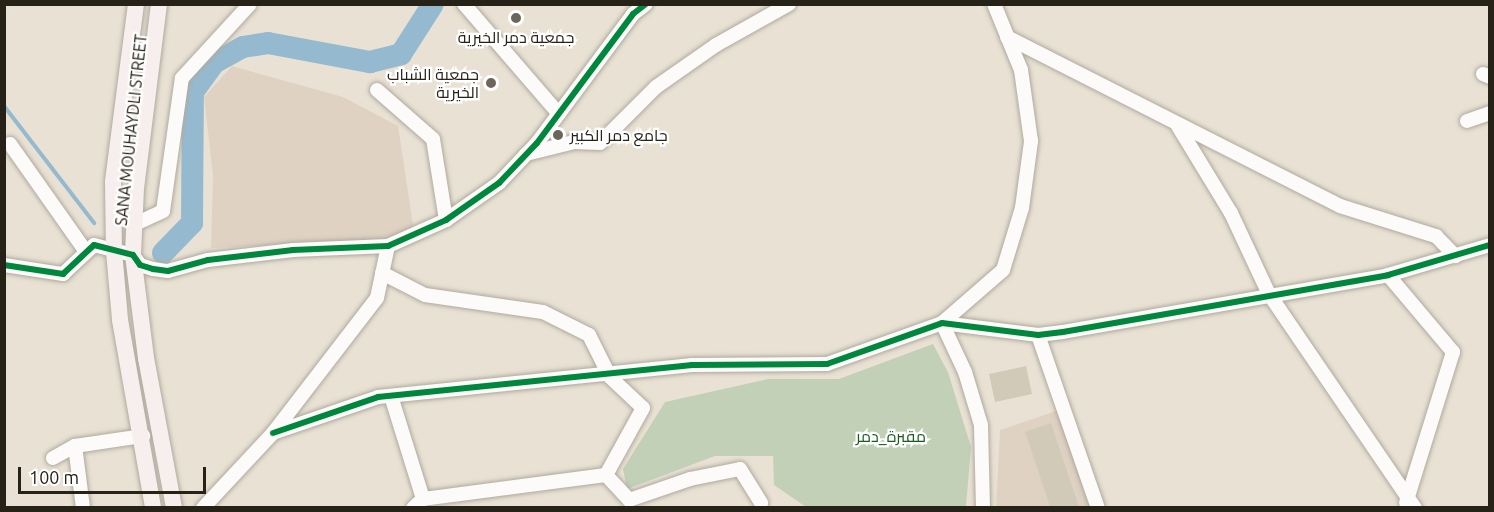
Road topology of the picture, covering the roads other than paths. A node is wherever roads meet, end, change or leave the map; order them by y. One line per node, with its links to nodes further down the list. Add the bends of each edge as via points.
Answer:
1 (136, 4): 21 (main road, via 113,182)
2 (159, 4): 17 (main road, SANA MOUHAYDLI STREET)
3 (250, 4): 17 (street, via 182,78 162,211)
4 (464, 4): 11 (street)
5 (646, 4): 11 (street, via 633,14)
6 (789, 4): 15 (street, via 716,45 656,87 600,143 574,142)
7 (994, 4): 8 (street)
8 (1007, 37): 13 (street, via 1041,50); 28 (street, via 1021,70 1031,141 1022,208 1003,270)
9 (377, 90): 16 (street, via 433,139)
10 (1490, 113): 12 (street)
11 (559, 114): 15 (street)
12 (1467, 121)
13 (1178, 126): 23 (street, via 1340,206 1436,236); 27 (street, via 1231,213)
14 (10, 144): 20 (street)
15 (526, 154): 16 (street, via 499,183)
16 (446, 220): 19 (street)
17 (133, 225): 22 (main road, SANA MOUHAYDLI STREET)
18 (1490, 245): 23 (street)
19 (388, 246): 22 (street, via 294,250 208,260 168,271 140,265); 25 (street)
20 (84, 249): 21 (street, via 94,245); 24 (street, via 72,269 63,274)
21 (114, 251): 22 (street); 33 (main road, via 120,320)
22 (134, 255): 42 (main road, SANA MOUHAYDLI STREET, via 146,358)
23 (1455, 256): 26 (street)
24 (4, 266)
25 (382, 273): 30 (street, via 425,295 543,312 589,335); 32 (street, via 377,298)
26 (1388, 275): 27 (street); 39 (street, via 1453,352)
27 (1269, 294): 29 (street); 39 (street)
28 (942, 323): 29 (street); 30 (street, via 827,364 692,365); 44 (street, via 965,372 981,425)
29 (1038, 335): 45 (street)
30 (610, 377): 31 (street); 36 (street, via 644,408)
31 (391, 396): 32 (street); 37 (street)
32 (273, 433): 43 (street)
33 (143, 436): 34 (street); 41 (main road)
34 (75, 446): 35 (street); 40 (street)
35 (53, 458)
36 (606, 475): 37 (street); 38 (street, via 629,500 690,479 740,469)
37 (418, 503)
38 (761, 503)
39 (1409, 504)
40 (83, 507)
41 (153, 507)
42 (174, 507)
43 (203, 507)
44 (982, 507)
45 (1098, 507)

